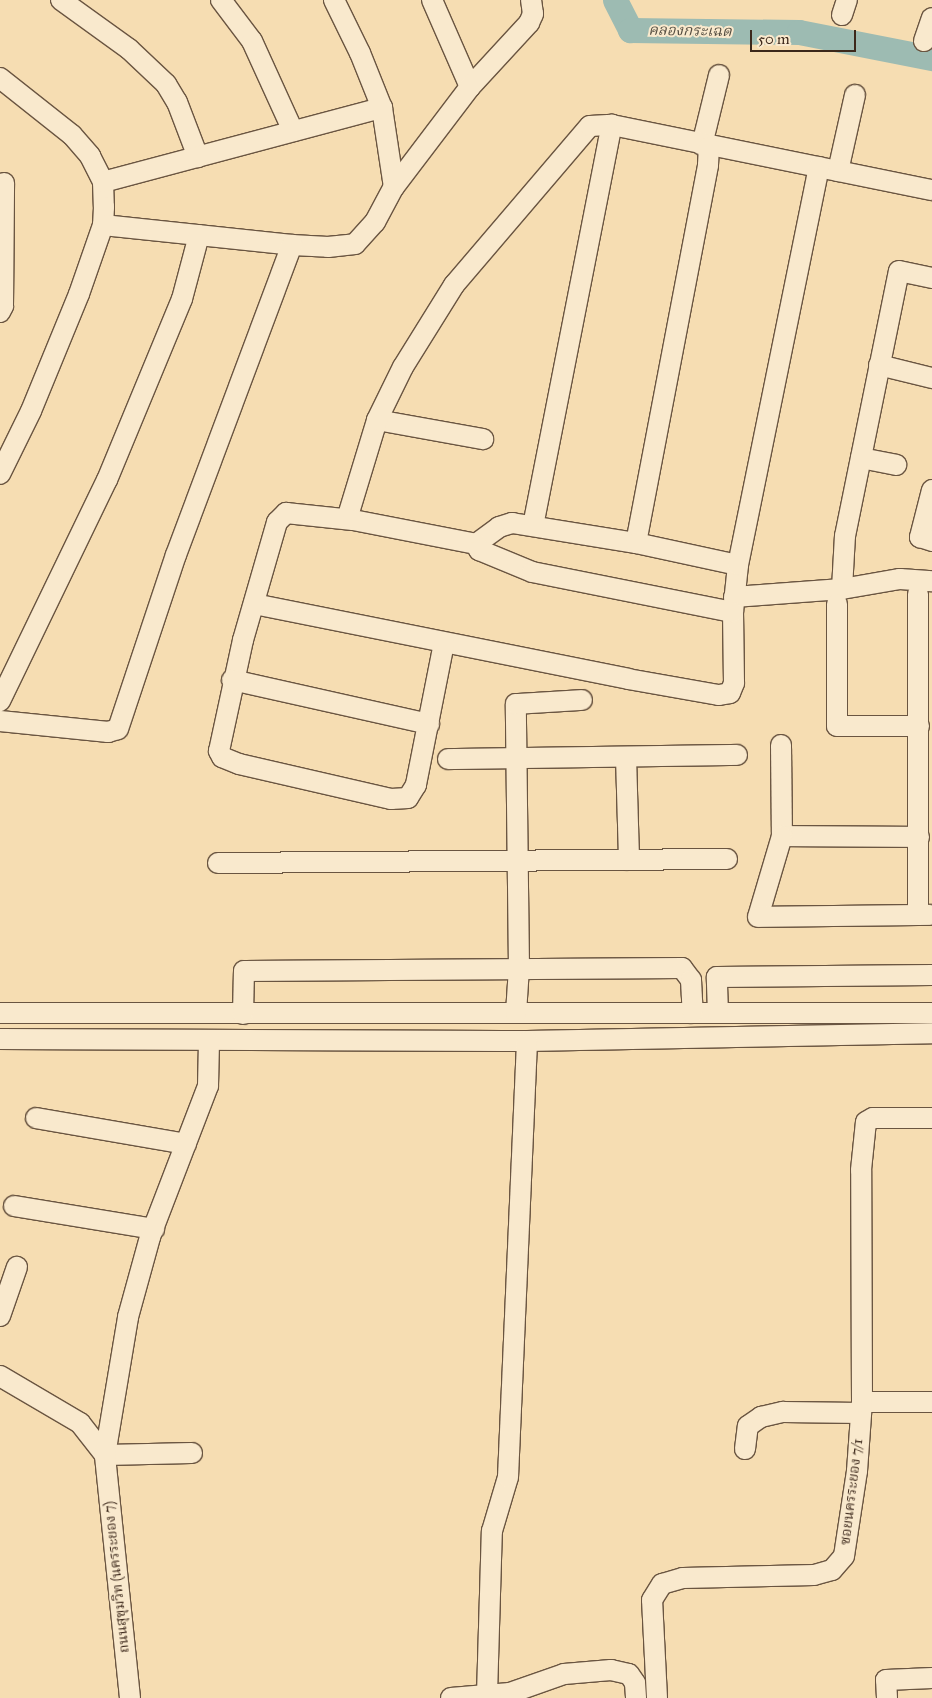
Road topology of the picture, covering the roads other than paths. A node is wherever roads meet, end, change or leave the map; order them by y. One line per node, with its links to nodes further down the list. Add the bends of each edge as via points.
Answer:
1 (61, 0): 16 (street, via 129,49 166,84 177,102)
2 (221, 0): 14 (street, via 252,41)
3 (334, 0): 12 (street)
4 (432, 0): 10 (street)
5 (532, 0): 10 (street, via 532,14 528,22)
6 (932, 18): 7 (street)
7 (924, 41)
8 (720, 75): 15 (street)
9 (0, 78): 18 (street, via 72,135 90,156)
10 (470, 87): 20 (street)
11 (855, 95): 17 (street)
12 (382, 108): 14 (street); 20 (street)
13 (612, 125): 15 (street); 29 (street, via 590,126 584,132 454,285 403,367); 36 (street)
14 (293, 131): 16 (street)
15 (706, 146): 17 (street); 38 (street, via 708,165)
16 (198, 157): 18 (street)
17 (828, 169): 21 (street); 41 (street)
18 (103, 182): 22 (street)
19 (4, 183): 26 (street, via 3,306)
20 (394, 187): 24 (street, via 375,222 355,244 328,247)
21 (932, 190)
22 (103, 225): 23 (street); 33 (street, via 31,411)
23 (199, 235): 24 (street); 47 (street, via 182,299 107,480)
24 (292, 245): 48 (street, via 176,555 118,729 108,732)
25 (932, 278): 27 (street, via 898,271)
26 (0, 312)
27 (879, 365): 28 (street); 31 (street)
28 (932, 378)
29 (377, 420): 30 (street); 35 (street)
30 (483, 439)
31 (861, 458): 32 (street); 42 (street, via 845,536)
32 (896, 465)
33 (0, 474)
34 (932, 490): 37 (street, via 920,537)
35 (347, 519): 39 (street); 43 (street, via 298,512 282,515 277,522)
36 (533, 526): 38 (street); 39 (street, via 512,523 499,527)
37 (932, 540)
38 (636, 543): 41 (street)
39 (476, 544): 41 (street, via 479,550 532,572)
40 (925, 587): 42 (street, via 900,579); 50 (street)
41 (735, 589): 42 (street); 44 (street, via 734,683 730,693 724,695)
42 (839, 596): 50 (street, via 837,726)
43 (254, 604): 44 (street); 45 (street)
44 (444, 643): 49 (street)
45 (232, 680): 49 (street); 49 (street, via 219,742 222,758 391,799 408,798 414,790)
46 (582, 700): 55 (street, via 516,704)
47 (0, 701)
48 (0, 720)
49 (429, 724)
50 (920, 726): 57 (street)
51 (781, 745): 56 (street)
52 (737, 755): 53 (street)
53 (626, 756): 55 (street); 60 (street)
54 (448, 759): 55 (street)
55 (516, 759): 59 (street)
56 (782, 836): 57 (street); 62 (street, via 758,917)
57 (919, 837): 62 (street)
58 (727, 859): 60 (street)
59 (518, 860): 60 (street); 61 (street); 63 (street)
60 (629, 860)
61 (218, 863)
62 (925, 914)
63 (519, 968): 67 (street); 70 (street, via 244,971); 71 (street, via 682,968 691,980)
64 (932, 975): 68 (street, via 717,977)
65 (0, 1013): 70 (street)
66 (354, 1013): 67 (street); 70 (street); 75 (street)
67 (516, 1013): 71 (street)
68 (718, 1013): 69 (street); 71 (street)
69 (932, 1013)
70 (243, 1014)
71 (693, 1014)
72 (932, 1033): 76 (street)
73 (0, 1039): 74 (street)
74 (209, 1041): 75 (street); 79 (street, ถนนสุขุมวิท (นครระยอง 7), via 208,1086)
75 (355, 1041): 76 (street)
76 (527, 1041): 91 (street, via 508,1477 492,1531)
77 (36, 1118): 79 (street)
78 (932, 1118): 86 (street, ซอยนครระยอง 7/1, via 873,1118 866,1122 861,1170)
79 (186, 1144): 81 (street, ถนนสุขุมวิท (นครระยอง 7))
80 (14, 1206): 81 (street)
81 (154, 1229): 89 (street, ถนนสุขุมวิท (นครระยอง 7), via 128,1317)
82 (17, 1267): 83 (street)
83 (0, 1316)
84 (0, 1376): 89 (street, via 80,1423)
85 (932, 1402): 86 (street)
86 (862, 1408): 87 (street, via 783,1412 761,1417 748,1426); 95 (street, ซอยนครระยอง 7/1, via 844,1556 832,1570 814,1574 683,1578 662,1584 652,1600)
87 (745, 1449)
88 (192, 1453): 89 (street)
89 (105, 1455): 92 (street, ถนนสุขุมวิท (นครระยอง 7))
90 (932, 1678): 96 (street, via 886,1680)
91 (487, 1695): 93 (street); 94 (street, via 510,1693 564,1674 612,1670 629,1674 635,1683)
92 (130, 1698)
93 (451, 1698)
94 (636, 1698)
95 (657, 1698)
96 (887, 1698)

